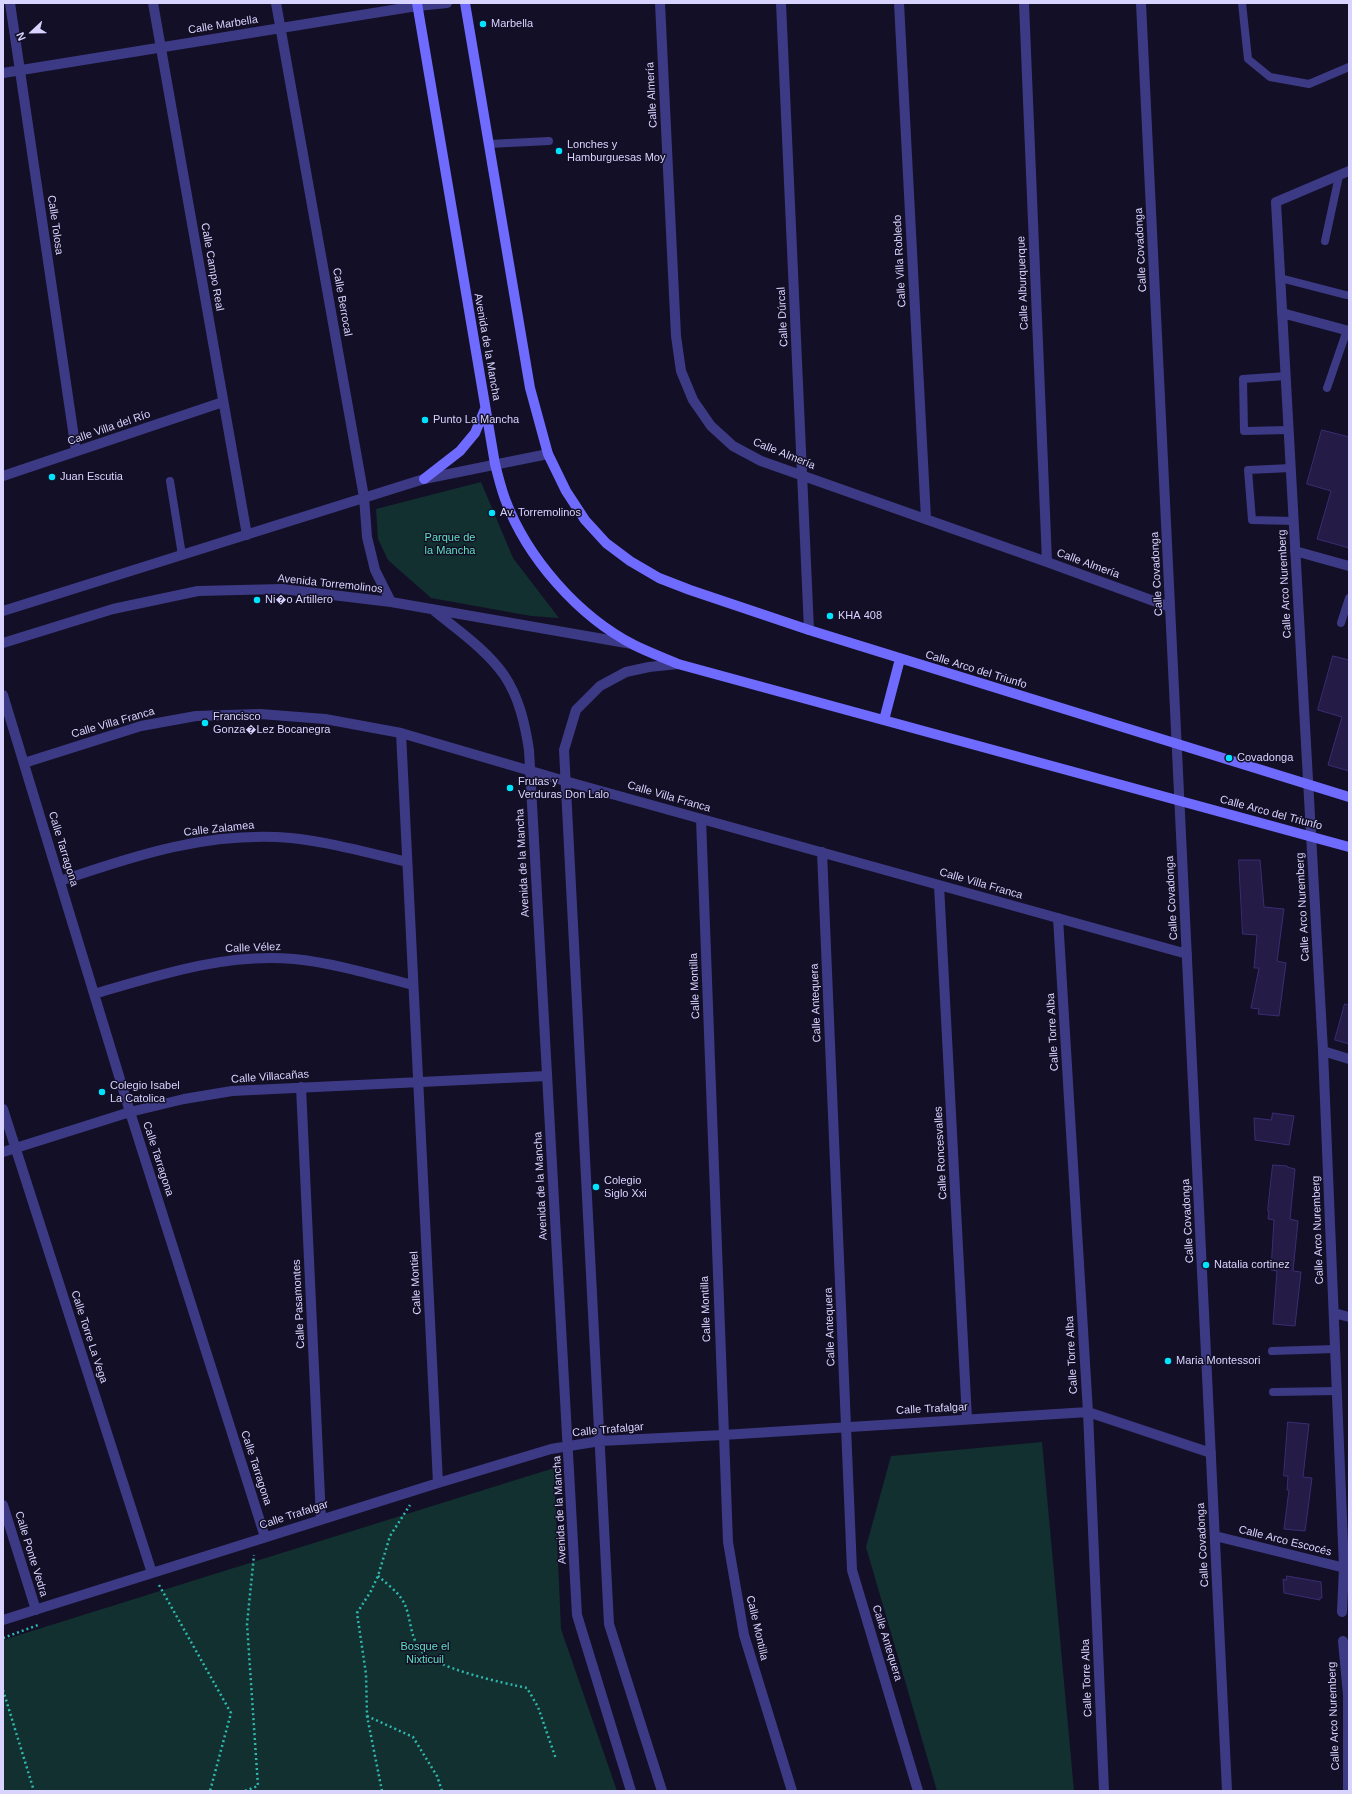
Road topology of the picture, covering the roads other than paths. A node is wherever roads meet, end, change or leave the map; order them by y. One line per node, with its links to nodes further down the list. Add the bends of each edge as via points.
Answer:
1 (10, 3): 16 (street, Calle Tolosa)
2 (153, 3): 14 (street, Calle Campo Real)
3 (276, 3): 13 (street, Calle Berrocal)
4 (447, 3): 12 (street, Calle Marbella)
5 (465, 3): 19 (street)
6 (660, 3): 36 (street, Calle Almería, via 676,336 681,371 693,400 711,426 733,446 761,461)
7 (781, 3): 36 (street, Calle Dúrcal)
8 (899, 3): 41 (street, Calle Villa Robledo)
9 (1024, 3): 46 (street, Calle Alburquerque)
10 (1141, 3): 50 (street, Calle Covadonga)
11 (1242, 3): 15 (lane, via 1248,60 1270,77 1309,84)
12 (417, 5): 13 (street, Calle Marbella); 30 (street, Avenida de la Mancha)
13 (280, 28): 14 (street, Calle Marbella); 40 (street, Calle Berrocal)
14 (161, 48): 16 (street, Calle Marbella); 29 (street, Calle Campo Real)
15 (1349, 67)
16 (20, 70): 17 (street, Calle Marbella); 32 (street, Calle Tolosa)
17 (3, 73)
18 (549, 141): 19 (lane)
19 (489, 144): 33 (street, via 530,388)
20 (1349, 171): 21 (street)
21 (1339, 176): 22 (lane); 23 (street, Calle Arco Nuremberg, via 1276,202)
22 (1324, 241)
23 (1280, 278): 24 (lane); 25 (street, Calle Arco Nuremberg)
24 (1346, 295)
25 (1282, 313): 26 (street); 27 (street, Calle Arco Nuremberg)
26 (1348, 330): 28 (lane)
27 (1286, 376): 31 (street, Calle Arco Nuremberg); 31 (lane, via 1243,379 1244,431)
28 (1327, 388)
29 (223, 402): 32 (street, Calle Villa del Río); 43 (street, Calle Campo Real)
30 (486, 409): 34 (street, Avenida de la Mancha); 38 (street, via 475,433 460,450)
31 (1288, 430): 35 (street, Calle Arco Nuremberg)
32 (76, 451): 37 (street, Calle Villa del Río)
33 (548, 454): 34 (street); 54 (street, Calle Arco del Triunfo, via 566,491 585,520 606,543 630,561 659,578 690,590)
34 (495, 464): 38 (street); 56 (street, Avenida de la Mancha, via 506,500 523,536 542,566 565,592 594,618)
35 (1291, 468): 42 (street, Calle Arco Nuremberg); 42 (lane, via 1248,470 1252,520)
36 (802, 475): 41 (street, Calle Almería); 54 (street, Calle Dúrcal)
37 (3, 476)
38 (424, 479): 40 (street)
39 (170, 481): 45 (lane)
40 (364, 498): 43 (street); 49 (street, Calle Berrocal, via 368,543 375,570)
41 (926, 519): 46 (street, Calle Almería)
42 (1294, 521): 44 (street, Calle Arco Nuremberg)
43 (247, 535): 45 (street)
44 (1295, 551): 47 (street); 66 (street, Calle Arco Nuremberg)
45 (182, 555): 52 (street)
46 (1047, 562): 50 (street, Calle Almería)
47 (1349, 566)
48 (1349, 598): 53 (lane)
49 (391, 602): 51 (street, Avenida Torremolinos); 55 (street, Avenida Torremolinos, via 282,589 198,591 113,609)
50 (1170, 607): 62 (street, Calle Covadonga)
51 (432, 609): 56 (street, Avenida Torremolinos); 64 (street, Avenida de la Mancha, via 487,655 504,675 517,701 526,729)
52 (3, 611)
53 (1341, 623)
54 (810, 630): 57 (street, Calle Arco del Triunfo)
55 (3, 643)
56 (633, 644): 58 (street, Calle Arco del Triunfo)
57 (900, 659): 60 (street); 62 (street, Calle Arco del Triunfo)
58 (678, 664): 60 (street, Calle Arco del Triunfo); 65 (street, via 626,672 600,686 576,710 564,750)
59 (3, 695): 63 (street, Calle Tarragona)
60 (884, 720): 68 (street, Calle Arco del Triunfo)
61 (401, 733): 63 (street, Calle Villa Franca, via 325,719 260,714 196,716 141,726); 64 (street, Calle Villa Franca); 73 (street, Calle Montiel)
62 (1177, 744): 66 (street, Calle Arco del Triunfo); 68 (street, Calle Covadonga)
63 (24, 763): 74 (street, Calle Tarragona)
64 (530, 770): 65 (street, Calle Villa Franca); 82 (street, Avenida de la Mancha)
65 (565, 781): 69 (street, Calle Villa Franca); 99 (street)
66 (1308, 785): 67 (street, Calle Arco del Triunfo); 70 (street, Calle Arco Nuremberg)
67 (1349, 797)
68 (1180, 800): 70 (street, Calle Arco del Triunfo); 77 (street, Calle Covadonga)
69 (700, 818): 72 (street, Calle Villa Franca); 98 (street, Calle Montilla)
70 (1311, 836): 71 (street, Calle Arco del Triunfo); 80 (street, Calle Arco Nuremberg)
71 (1349, 846)
72 (822, 852): 75 (street, Calle Villa Franca); 97 (street, Calle Antequera)
73 (407, 862): 74 (street, Calle Zalamea, via 291,838 241,837 188,843 131,856); 78 (street, Calle Montiel)
74 (60, 881): 79 (street, Calle Tarragona)
75 (939, 885): 76 (street, Calle Villa Franca); 96 (street, Calle Roncesvalles)
76 (1058, 918): 77 (street, Calle Villa Franca); 95 (street, Calle Torre Alba)
77 (1187, 954): 101 (street, Calle Covadonga)
78 (414, 985): 79 (street, Calle Vélez, via 294,959 253,958 217,961); 83 (street, Calle Montiel)
79 (94, 994): 86 (street, Calle Tarragona)
80 (1323, 1051): 81 (street); 89 (street, Calle Arco Nuremberg)
81 (1349, 1059)
82 (547, 1076): 83 (street, Calle Villacañas); 100 (street, Avenida de la Mancha)
83 (418, 1082): 84 (street, Calle Villacañas); 102 (street, Calle Montiel)
84 (301, 1087): 86 (street, Calle Villacañas, via 232,1091); 104 (street, Calle Pasamontes)
85 (3, 1109): 87 (street, Calle Torre La Vega)
86 (130, 1112): 87 (street, Calle Villacañas); 106 (street, Calle Tarragona)
87 (15, 1148): 88 (street, Calle Villacañas); 108 (street, Calle Torre La Vega)
88 (3, 1152)
89 (1334, 1313): 90 (street); 91 (street, Calle Arco Nuremberg)
90 (1349, 1317)
91 (1335, 1349): 92 (lane); 93 (street, Calle Arco Nuremberg)
92 (1272, 1351)
93 (1337, 1391): 94 (lane); 107 (street, Calle Arco Nuremberg)
94 (1273, 1392)
95 (1088, 1412): 96 (street, Calle Trafalgar); 101 (street, Calle Trafalgar); 118 (street, Calle Torre Alba)
96 (967, 1419): 97 (street, Calle Trafalgar)
97 (847, 1426): 98 (street, Calle Trafalgar); 117 (street, Calle Antequera, via 852,1570)
98 (723, 1435): 99 (street, Calle Trafalgar); 116 (street, Calle Montilla, via 728,1542 744,1635)
99 (600, 1440): 100 (street, Calle Trafalgar); 115 (street, via 609,1624)
100 (568, 1445): 102 (street, Calle Trafalgar); 114 (street, Avenida de la Mancha, via 577,1615)
101 (1211, 1453): 105 (street, Calle Covadonga)
102 (438, 1483): 104 (street, Calle Trafalgar)
103 (3, 1505): 109 (street, Calle Ponte Vedra)
104 (321, 1520): 106 (street, Calle Trafalgar)
105 (1215, 1536): 107 (street, Calle Arco Escocés); 119 (street, Calle Covadonga)
106 (265, 1537): 108 (street, Calle Trafalgar)
107 (1347, 1568): 110 (street, Calle Arco Nuremberg)
108 (152, 1573): 109 (street, Calle Trafalgar)
109 (36, 1610): 111 (street, Calle Trafalgar)
110 (1342, 1612)
111 (3, 1620)
112 (1343, 1640): 113 (street, Calle Arco Nuremberg)
113 (1348, 1695): 120 (street, Calle Arco Nuremberg)
114 (631, 1791)
115 (662, 1791)
116 (792, 1791)
117 (918, 1791)
118 (1104, 1791)
119 (1227, 1791)
120 (1348, 1791)

